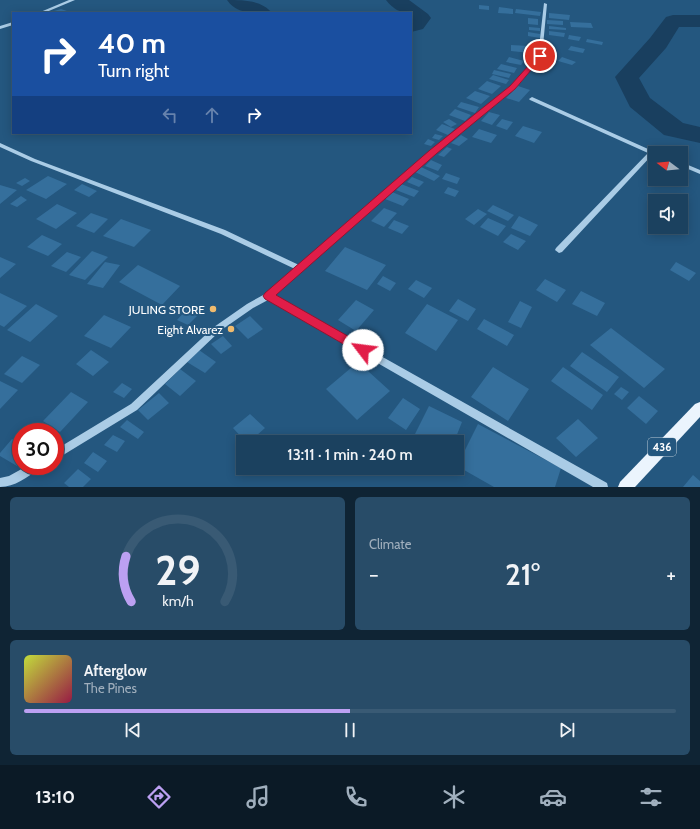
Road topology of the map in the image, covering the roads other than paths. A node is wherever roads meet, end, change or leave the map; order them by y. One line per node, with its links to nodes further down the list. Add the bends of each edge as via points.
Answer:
1 (73, 0): 3 (street)
2 (545, 4): 13 (street, via 540,56 513,88 433,152)
3 (43, 12)
4 (12, 23): 5 (street)
5 (0, 28)
6 (532, 99): 8 (street)
7 (0, 145): 13 (street, via 223,232)
8 (648, 152)
9 (648, 159): 12 (street)
10 (688, 167): 11 (street)
11 (700, 172)
12 (560, 250)
13 (300, 268): 14 (street)
14 (268, 296): 16 (street, via 217,329 134,407); 19 (street)
15 (700, 408): 20 (main road, 436)
16 (64, 450)
17 (21, 475): 18 (street, via 11,481)
18 (0, 483)
19 (603, 487)
20 (625, 487)

